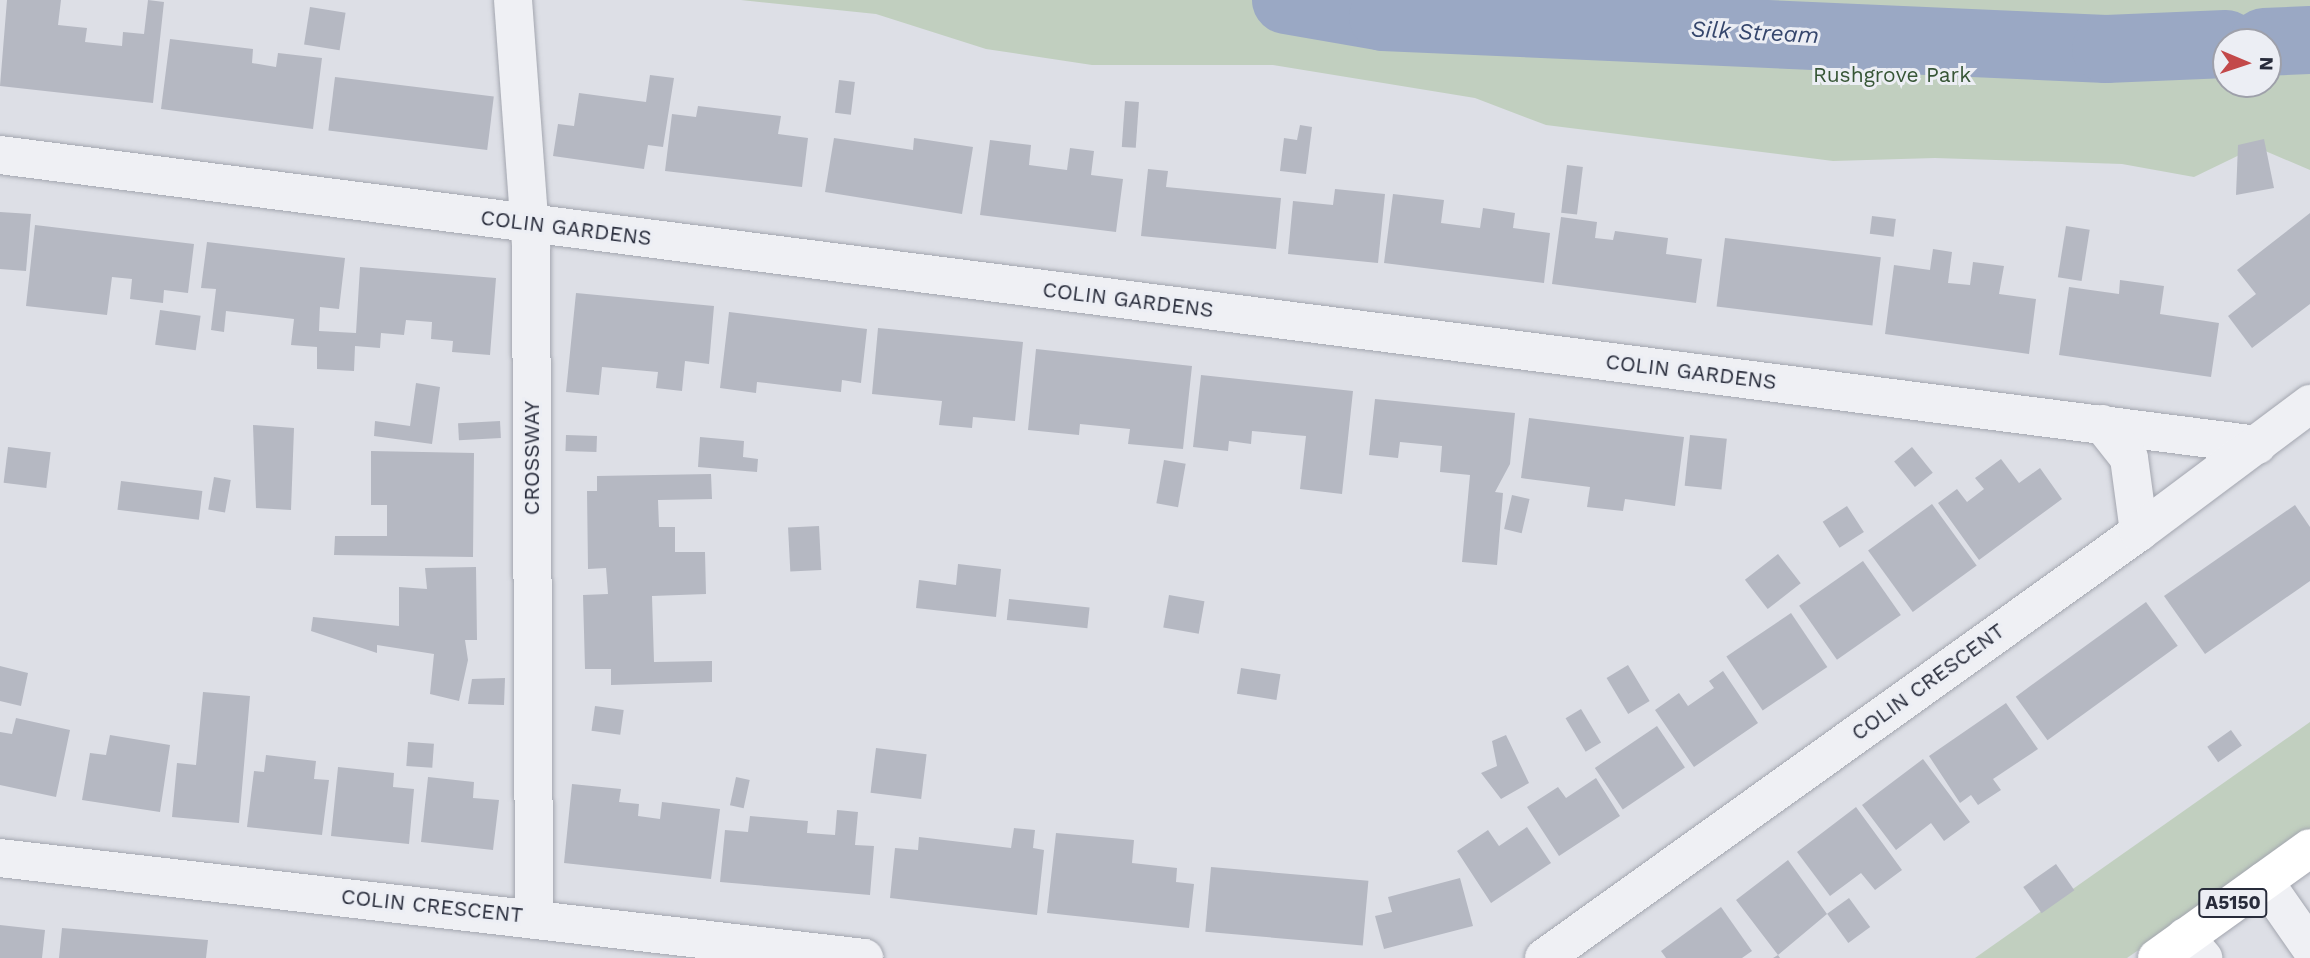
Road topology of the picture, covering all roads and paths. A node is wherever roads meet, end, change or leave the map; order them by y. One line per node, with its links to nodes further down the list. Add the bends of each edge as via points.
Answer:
1 (513, 0): 3 (street, CROSSWAY)
2 (0, 155): 3 (street, COLIN GARDENS)
3 (530, 224): 5 (street, COLIN GARDENS); 11 (street, CROSSWAY)
4 (2310, 404): 6 (street, COLIN CRESCENT)
5 (2102, 424): 6 (street, COLIN GARDENS); 7 (street, via 2129,458)
6 (2257, 444): 7 (street, COLIN CRESCENT)
7 (2139, 532): 15 (street, COLIN CRESCENT)
8 (0, 858): 11 (street, COLIN CRESCENT)
9 (2285, 866): 10 (street); 12 (street); 13 (main road, A5150)
10 (2310, 912)
11 (534, 918): 14 (street, COLIN CRESCENT)
12 (2310, 947)
13 (2182, 951)
14 (864, 958)
15 (1544, 958)

